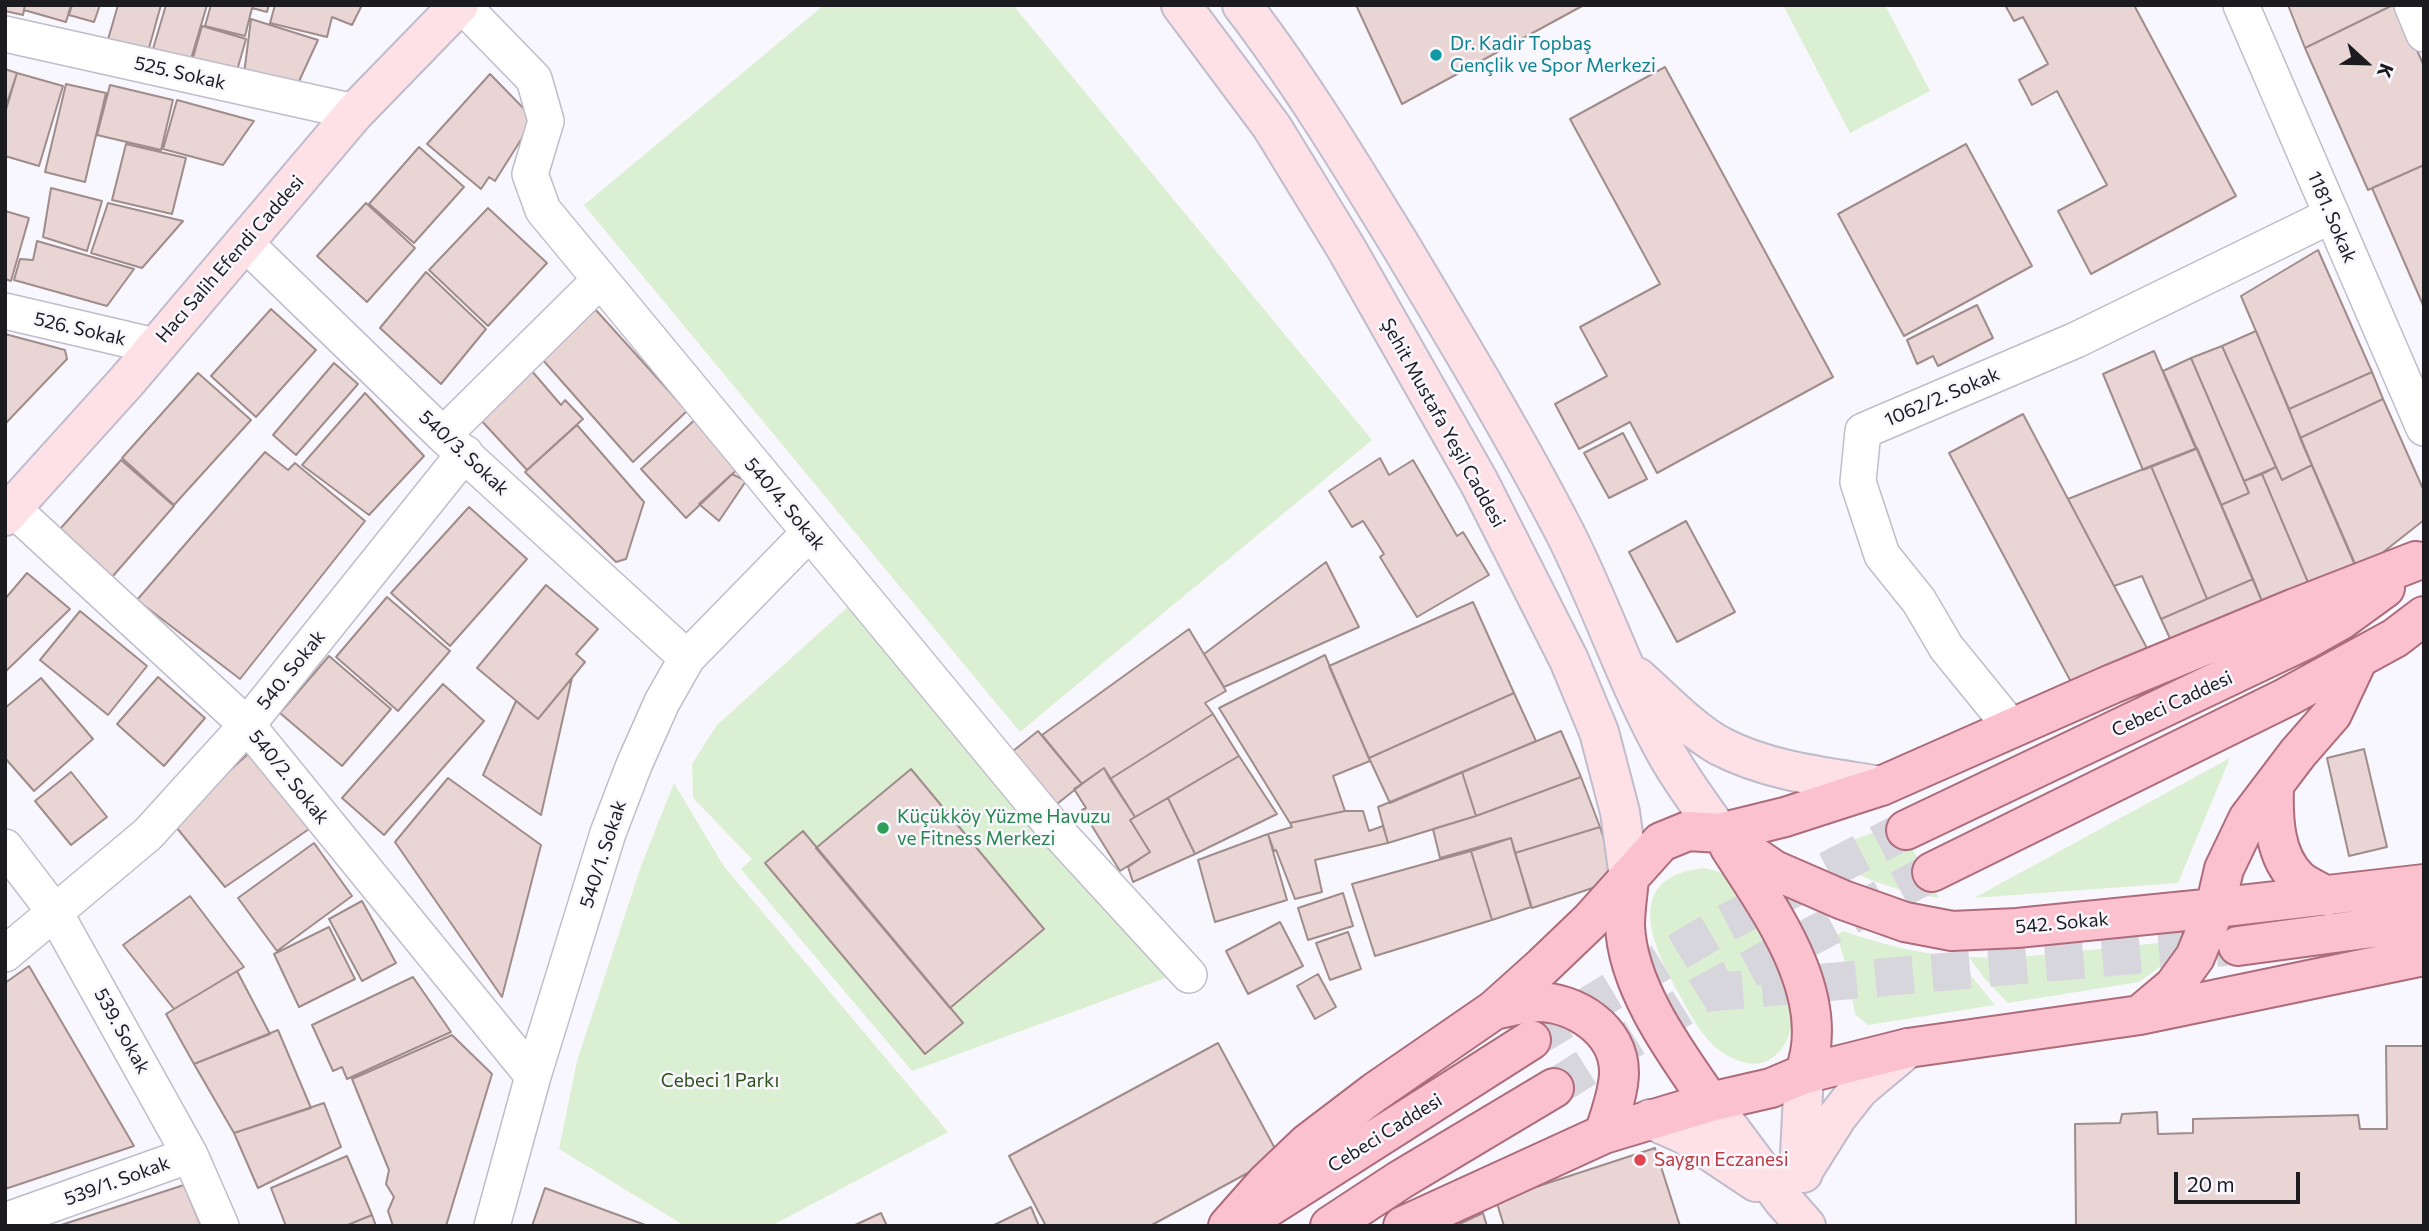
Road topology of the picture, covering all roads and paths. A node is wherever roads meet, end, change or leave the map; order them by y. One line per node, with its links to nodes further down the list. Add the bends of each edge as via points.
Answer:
1 (461, 5): 8 (main road, Hacı Salih Efendi Caddesi); 11 (street, 540/4. Sokak, via 534,79 546,121 530,174 542,210)
2 (1181, 5): 31 (main road, Şehit Mustafa Yeşil Caddesi, via 1272,127 1479,482 1569,660 1599,732 1620,812)
3 (1242, 5): 22 (main road, via 1335,139 1516,441 1571,546)
4 (2241, 5): 9 (street, 1181. Sokak)
5 (2412, 5): 7 (street)
6 (5, 34): 8 (street, 525. Sokak)
7 (2424, 34)
8 (355, 112): 10 (main road, Hacı Salih Efendi Caddesi)
9 (2332, 215): 14 (street, 1181. Sokak); 24 (street, 1062/2. Sokak, via 2076,340 1863,430 1858,482 1882,555 1919,601 1946,647)
10 (245, 243): 13 (main road, Hacı Salih Efendi Caddesi); 15 (street, 540/3. Sokak)
11 (599, 281): 15 (street, 540. Sokak); 17 (street, 540/4. Sokak)
12 (5, 311): 13 (street, 526. Sokak)
13 (155, 346): 16 (main road, Hacı Salih Efendi Caddesi)
14 (2424, 428)
15 (454, 444): 20 (street, 540/3. Sokak); 23 (street, 540. Sokak)
16 (9, 512): 23 (street, 540/2. Sokak)
17 (809, 533): 20 (street, 540/1. Sokak); 40 (street, 540/4. Sokak, via 1055,829)
18 (2420, 558): 24 (main road); 27 (main road, Cebeci Caddesi, via 2380,593 2307,639)
19 (2424, 616): 21 (main road)
20 (687, 658): 46 (street, 540/1. Sokak, via 651,727 608,833)
21 (2357, 661): 26 (main road, via 2332,714); 30 (main road)
22 (1625, 666): 25 (main road, via 1718,745 1790,771); 28 (main road, via 1664,750)
23 (247, 725): 35 (street, 540. Sokak, via 148,834); 46 (street, 540/2. Sokak)
24 (2011, 727): 25 (main road)
25 (1881, 786): 28 (main road)
26 (2274, 787): 33 (main road, via 2278,845 2288,867 2300,881); 34 (main road, via 2248,819 2224,870)
27 (1906, 830)
28 (1720, 832): 31 (main road, via 1688,831 1661,842); 34 (main road, 542. Sokak, via 1774,870 1843,900 1905,922 1952,931); 45 (main road, via 1775,921 1804,982 1813,1035)
29 (5, 847): 35 (street, 539. Sokak)
30 (1932, 872)
31 (1629, 877): 41 (main road, via 1590,921); 48 (main road, via 1625,926 1633,963 1670,1043)
32 (2424, 884): 33 (main road, 542. Sokak)
33 (2327, 896): 34 (main road, 542. Sokak)
34 (2215, 908): 42 (main road, via 2195,957 2174,986)
35 (54, 911): 38 (street, 540. Sokak); 51 (street, 539. Sokak)
36 (2424, 921): 37 (main road)
37 (2238, 946)
38 (5, 954)
39 (2424, 956): 42 (main road)
40 (1189, 975)
41 (1494, 1010): 50 (main road, via 1536,1002 1555,1004 1580,1012 1601,1029 1616,1055 1619,1073); 56 (main road, via 1308,1143)
42 (2140, 1015): 44 (main road)
43 (1531, 1040): 57 (main road, Cebeci Caddesi)
44 (1908, 1048): 45 (main road); 52 (main road, via 1859,1089 1829,1128)
45 (1804, 1073): 48 (main road, via 1771,1088); 52 (main road)
46 (533, 1076): 55 (street, 540/1. Sokak)
47 (1555, 1088): 58 (main road)
48 (1710, 1102): 49 (main road); 52 (main road)
49 (1650, 1119): 50 (main road); 52 (main road)
50 (1604, 1135): 59 (main road)
51 (190, 1155): 53 (street, 539/1. Sokak); 54 (street, 539. Sokak)
52 (1797, 1199): 60 (main road, via 1809,1202)
53 (5, 1221)
54 (221, 1226)
55 (492, 1226)
56 (1228, 1226)
57 (1240, 1226)
58 (1330, 1226)
59 (1403, 1226)
60 (1817, 1226)

